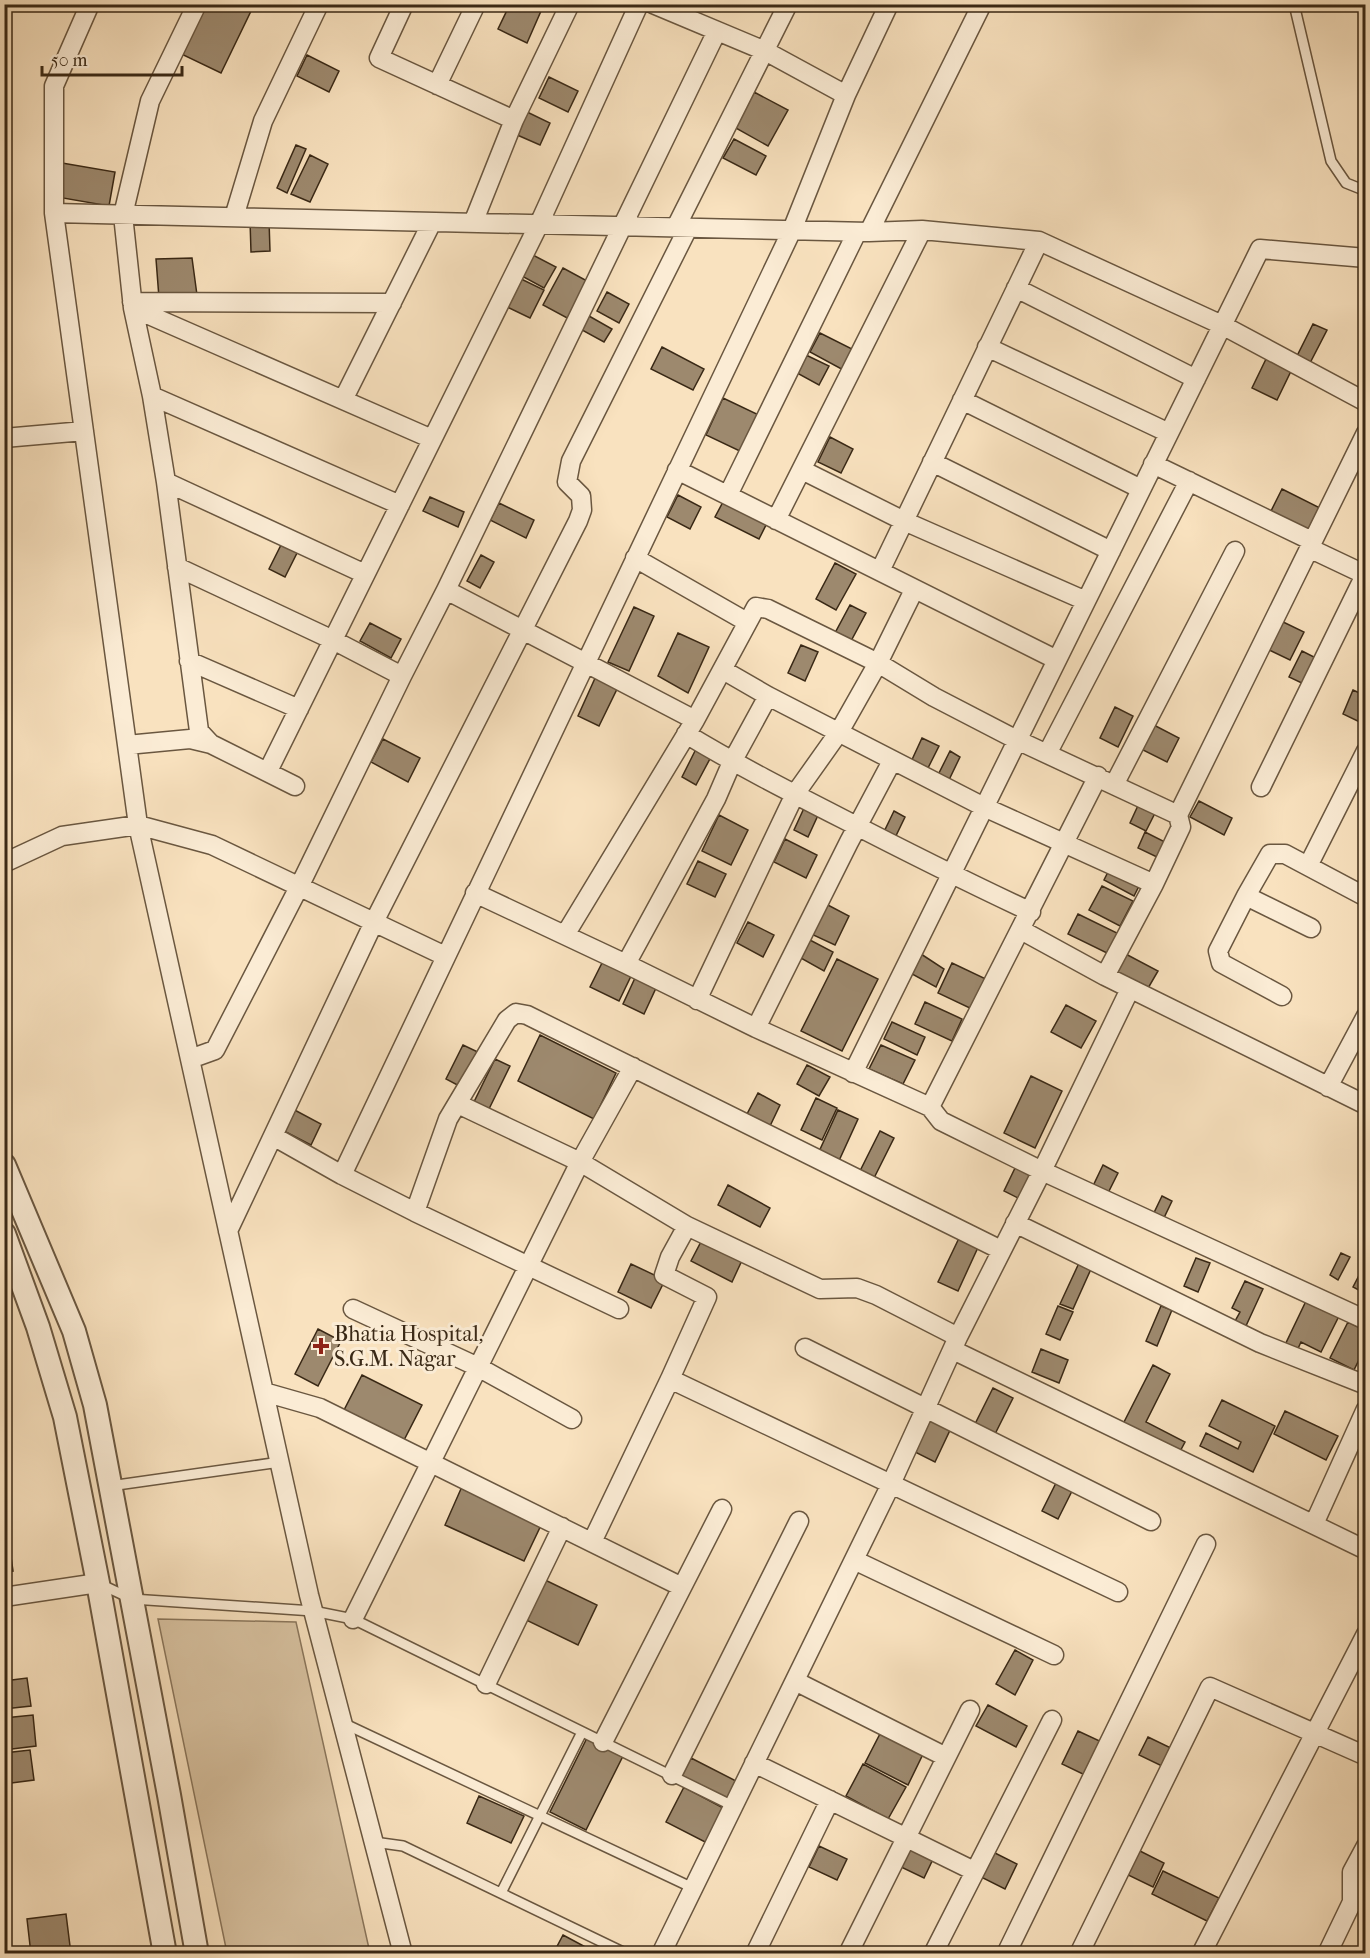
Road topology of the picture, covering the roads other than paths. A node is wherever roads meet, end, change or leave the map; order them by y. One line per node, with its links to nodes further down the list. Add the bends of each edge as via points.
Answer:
1 (90, 4): 20 (street, via 54,86)
2 (197, 4): 21 (street, via 150,101)
3 (319, 4): 22 (street, via 263,122)
4 (404, 4): 16 (street, via 379,58)
5 (476, 4): 16 (street)
6 (570, 4): 18 (street)
7 (639, 4): 25 (street)
8 (653, 4): 13 (street)
9 (788, 4): 15 (street)
10 (890, 4): 17 (street)
11 (982, 4): 30 (street)
12 (1294, 4): 19 (lane, via 1331,160 1346,183)
13 (696, 12): 14 (street)
14 (717, 31): 15 (street); 26 (street)
15 (765, 51): 17 (street); 27 (street)
16 (437, 85): 18 (street)
17 (846, 95): 28 (street)
18 (514, 120): 24 (street)
19 (1365, 191)
20 (54, 213): 21 (street); 43 (street)
21 (123, 215): 22 (street); 35 (street)
22 (234, 217): 23 (street)
23 (432, 222): 24 (street); 34 (street)
24 (473, 223): 25 (street)
25 (538, 224): 26 (street); 47 (street)
26 (622, 226): 27 (street); 67 (street)
27 (682, 228): 28 (street); 71 (street, via 571,461 567,482 581,496 582,510)
28 (792, 230): 30 (street); 50 (street)
29 (922, 230): 30 (street); 31 (street); 51 (street)
30 (863, 232): 55 (street)
31 (1039, 241): 33 (street); 36 (street)
32 (1365, 258): 36 (street, via 1260,249)
33 (1016, 288): 37 (street); 38 (street)
34 (392, 303): 35 (street); 40 (street)
35 (133, 305): 39 (street); 40 (street)
36 (1222, 325): 38 (street); 42 (street)
37 (987, 347): 41 (street); 44 (street)
38 (1196, 379): 44 (street)
39 (152, 396): 53 (street); 56 (street)
40 (344, 400): 47 (street)
41 (962, 400): 48 (street); 54 (street)
42 (1365, 402)
43 (84, 431): 46 (street); 85 (street)
44 (1169, 433): 49 (street)
45 (1365, 433): 59 (street)
46 (4, 438)
47 (432, 439): 56 (street)
48 (932, 462): 58 (street); 60 (street)
49 (1153, 464): 52 (street); 54 (street)
50 (677, 470): 55 (street); 62 (street)
51 (802, 470): 57 (street); 58 (street)
52 (1189, 481): 59 (street); 87 (street)
53 (166, 482): 63 (street); 65 (street)
54 (1141, 489): 60 (street)
55 (728, 495): 57 (street)
56 (399, 505): 65 (street)
57 (776, 520): 64 (street)
58 (904, 521): 64 (street); 69 (street)
59 (1311, 544): 66 (street); 97 (street)
60 (1111, 551): 69 (street)
61 (1235, 551): 92 (street)
62 (635, 558): 70 (street); 75 (street)
63 (177, 567): 72 (street); 74 (street)
64 (880, 571): 68 (street)
65 (365, 574): 72 (street)
66 (1365, 575): 94 (street)
67 (446, 590): 71 (street); 78 (street)
68 (914, 590): 73 (street); 76 (street)
69 (1086, 601): 73 (street)
70 (747, 622): 76 (street, via 756,607 768,609); 77 (street)
71 (522, 630): 75 (street); 110 (street)
72 (333, 640): 78 (street); 80 (street)
73 (1057, 660): 83 (street)
74 (189, 662): 80 (street); 84 (street, via 199,731)
75 (585, 662): 81 (street); 106 (street)
76 (878, 663): 82 (street); 83 (street)
77 (723, 670): 79 (street); 81 (street)
78 (402, 676): 105 (street)
79 (768, 696): 82 (street); 89 (street)
80 (299, 708): 90 (street)
81 (691, 727): 89 (street); 113 (street)
82 (839, 732): 88 (street); 95 (street)
83 (1017, 740): 87 (street); 96 (street)
84 (211, 744): 85 (street, via 190,739); 90 (street)
85 (128, 745): 98 (street)
86 (1365, 751): 102 (street)
87 (1047, 754): 91 (street)
88 (892, 761): 96 (street); 99 (street)
89 (732, 762): 95 (street); 115 (street, via 716,800)
90 (268, 771): 93 (street)
91 (1098, 776): 92 (street); 100 (street)
92 (1114, 785): 97 (street)
93 (296, 786)
94 (1261, 787)
95 (795, 795): 99 (street); 119 (street)
96 (984, 807): 100 (street); 103 (street)
97 (1178, 815): 104 (street, via 1181,827)
98 (138, 825): 101 (street, via 62,836); 105 (street, via 212,845); 123 (street)
99 (857, 826): 103 (street); 121 (street)
100 (1064, 845): 104 (street); 109 (street)
101 (4, 862)
102 (1308, 866): 107 (street, via 1285,854 1270,854); 108 (street)
103 (951, 874): 109 (street); 125 (street)
104 (1154, 884): 116 (street)
105 (300, 885): 110 (street); 123 (street, via 215,1050)
106 (475, 893): 113 (street); 114 (street)
107 (1246, 896): 111 (street); 118 (street, via 1218,951 1221,963)
108 (1365, 897)
109 (1031, 912): 112 (street)
110 (374, 922): 114 (street); 130 (street)
111 (1311, 928)
112 (1022, 930): 116 (street); 129 (street)
113 (565, 935): 115 (street)
114 (445, 956): 134 (street)
115 (626, 964): 119 (street)
116 (1105, 976): 117 (street)
117 (1130, 989): 126 (street); 133 (street)
118 (1282, 996)
119 (697, 1000): 121 (street)
120 (1365, 1016): 122 (street)
121 (756, 1029): 125 (street)
122 (1358, 1049): 126 (street)
123 (190, 1059): 138 (street)
124 (633, 1067): 127 (street, via 527,1014 516,1013 507,1020); 131 (street); 140 (street)
125 (853, 1073): 129 (street)
126 (1328, 1087): 128 (street)
127 (458, 1104): 131 (street); 135 (street, via 448,1119)
128 (1365, 1105)
129 (930, 1107): 133 (street, via 941,1121)
130 (273, 1136): 134 (street); 138 (street)
131 (580, 1162): 137 (street); 141 (street)
132 (4, 1165): 157 (street, via 74,1331 95,1406)
133 (1042, 1171): 136 (street); 144 (street)
134 (342, 1175): 135 (street)
135 (415, 1212): 141 (street)
136 (1015, 1223): 140 (street); 149 (street, via 1260,1343)
137 (687, 1226): 145 (street, via 820,1289 856,1288 876,1295); 148 (street, via 664,1275 707,1297)
138 (228, 1231): 150 (street)
139 (4, 1234): 167 (street, via 65,1417)
140 (1000, 1250): 145 (street)
141 (528, 1266): 143 (street); 147 (street)
142 (353, 1309): 147 (street)
143 (619, 1309)
144 (1365, 1320)
145 (955, 1343): 151 (street); 161 (street)
146 (805, 1348): 151 (street)
147 (478, 1367): 153 (street); 155 (street)
148 (670, 1379): 156 (street); 163 (street)
149 (1365, 1384)
150 (264, 1392): 154 (street); 155 (street, via 320,1408)
151 (925, 1408): 156 (street); 160 (street)
152 (1365, 1409): 161 (street)
153 (572, 1419)
154 (280, 1462): 157 (lane); 172 (street)
155 (430, 1463): 162 (street); 173 (street)
156 (891, 1484): 166 (street); 169 (street)
157 (110, 1486): 171 (street)
158 (722, 1509): 168 (street)
159 (799, 1521): 187 (street)
160 (1151, 1521)
161 (1314, 1524): 165 (street)
162 (561, 1527): 163 (street); 177 (street)
163 (592, 1542): 168 (street)
164 (1206, 1544): 205 (street)
165 (1365, 1550)
166 (854, 1560): 175 (street); 176 (street)
167 (98, 1583): 170 (street); 171 (lane); 197 (street)
168 (682, 1587): 183 (street)
169 (1118, 1592)
170 (4, 1597)
171 (132, 1599): 172 (lane); 198 (street)
172 (313, 1611): 173 (lane); 180 (street)
173 (352, 1619): 177 (lane)
174 (1365, 1634): 182 (street)
175 (1053, 1655)
176 (795, 1681): 185 (street); 186 (street)
177 (486, 1684): 181 (lane)
178 (970, 1710): 185 (street)
179 (1052, 1720): 194 (street)
180 (343, 1723): 190 (lane); 192 (street)
181 (582, 1732): 183 (lane); 190 (lane)
182 (1315, 1734): 184 (street); 206 (street, via 1210,1687); 207 (street)
183 (603, 1742): 187 (lane)
184 (1365, 1756)
185 (946, 1757): 191 (street)
186 (754, 1763): 188 (street); 189 (street)
187 (672, 1776): 189 (lane)
188 (830, 1800): 191 (street); 202 (street)
189 (733, 1806): 195 (street)
190 (540, 1816): 195 (lane); 196 (lane)
191 (905, 1837): 194 (street); 203 (street)
192 (374, 1842): 196 (lane, via 403,1846); 199 (street)
193 (1365, 1846): 208 (street, via 1352,1872 1352,1902)
194 (974, 1871): 204 (street)
195 (693, 1888): 201 (street)
196 (501, 1893): 200 (lane)
197 (165, 1953)
198 (197, 1953)
199 (403, 1953)
200 (627, 1953)
201 (661, 1953)
202 (754, 1953)
203 (848, 1953)
204 (933, 1953)
205 (1006, 1953)
206 (1079, 1953)
207 (1201, 1953)
208 (1327, 1953)

